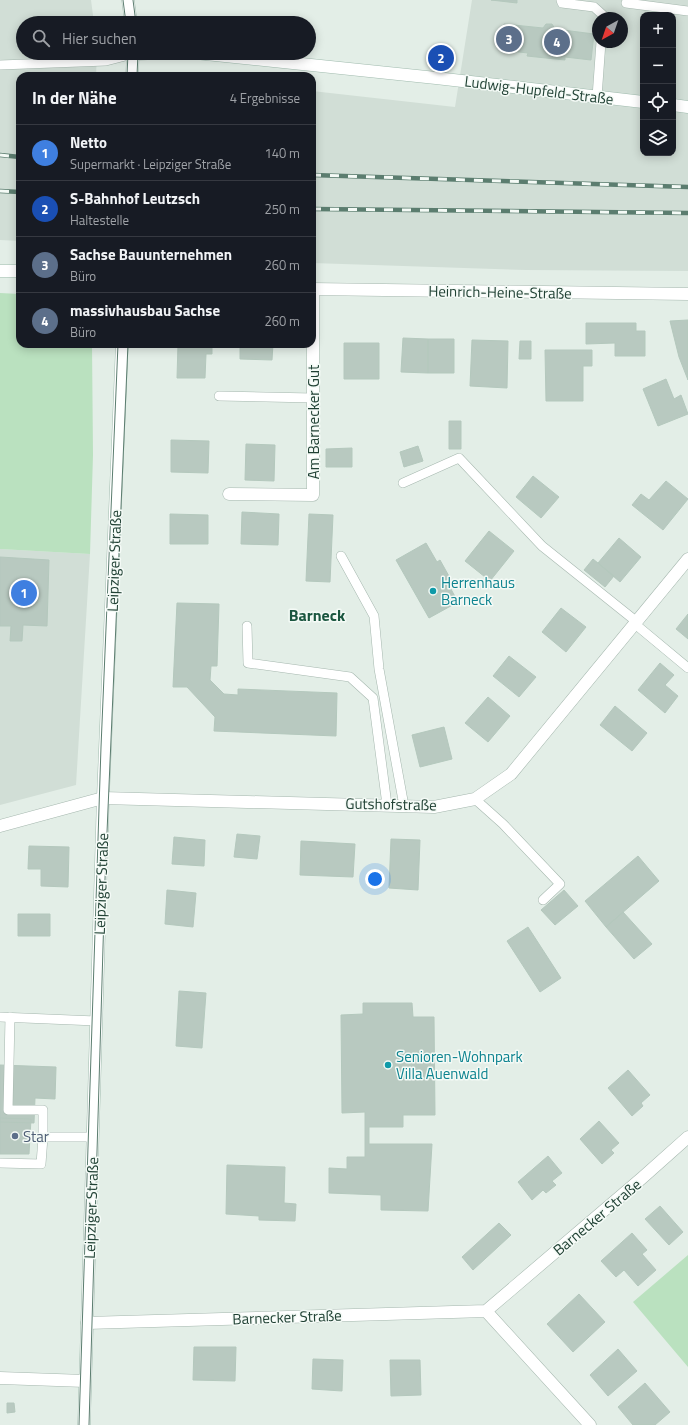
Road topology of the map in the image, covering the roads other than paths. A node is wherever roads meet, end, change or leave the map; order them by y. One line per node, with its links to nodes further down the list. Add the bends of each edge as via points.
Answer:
1 (128, 0): 6 (street)
2 (561, 0): 5 (lane, via 562,3 594,7)
3 (626, 3): 4 (lane)
4 (688, 11)
5 (600, 12)
6 (130, 16)
7 (601, 48): 13 (lane)
8 (109, 60): 11 (lane)
9 (133, 60): 12 (street)
10 (260, 60): 13 (street, Ludwig-Hupfeld-Straße)
11 (0, 65)
12 (132, 72)
13 (597, 97): 14 (street, Ludwig-Hupfeld-Straße)
14 (640, 102)
15 (676, 106): 16 (street)
16 (688, 107)
17 (0, 271): 18 (street)
18 (16, 271)
19 (316, 289): 20 (street, Heinrich-Heine-Straße)
20 (688, 294)
21 (122, 348): 32 (street, Leipziger Straße)
22 (313, 348): 24 (street, Am Barnecker Gut)
23 (219, 396): 24 (lane)
24 (313, 398): 26 (street, Am Barnecker Gut, via 314,495)
25 (403, 483): 29 (lane, via 459,458 542,546)
26 (229, 494)
27 (341, 556): 35 (lane, via 374,616 379,669)
28 (688, 558): 29 (street, Gutshofstraße)
29 (636, 623): 31 (lane); 33 (street, Gutshofstraße, via 511,774)
30 (247, 626): 34 (lane, via 248,663 350,677 373,698)
31 (688, 668)
32 (103, 798): 34 (street, Gutshofstraße); 36 (street, Gutshofstraße); 40 (street, Leipziger Straße)
33 (476, 799): 35 (street, Gutshofstraße, via 434,807); 37 (lane, via 560,884)
34 (387, 805): 35 (street, Gutshofstraße)
35 (404, 806)
36 (0, 826)
37 (543, 900)
38 (0, 1017): 39 (lane)
39 (10, 1017): 40 (lane); 41 (lane, via 8,1110 42,1110)
40 (96, 1021): 42 (street, Leipziger Straße)
41 (43, 1137): 42 (lane); 44 (lane, via 41,1164)
42 (93, 1137): 46 (street, Leipziger Straße)
43 (688, 1137): 45 (street, Barnecker Straße)
44 (0, 1163)
45 (486, 1311): 46 (street, Barnecker Straße); 50 (street)
46 (87, 1323): 48 (street, Leipziger Straße)
47 (0, 1378): 48 (street)
48 (85, 1381): 49 (street, Leipziger Straße)
49 (84, 1425)
50 (590, 1425)

